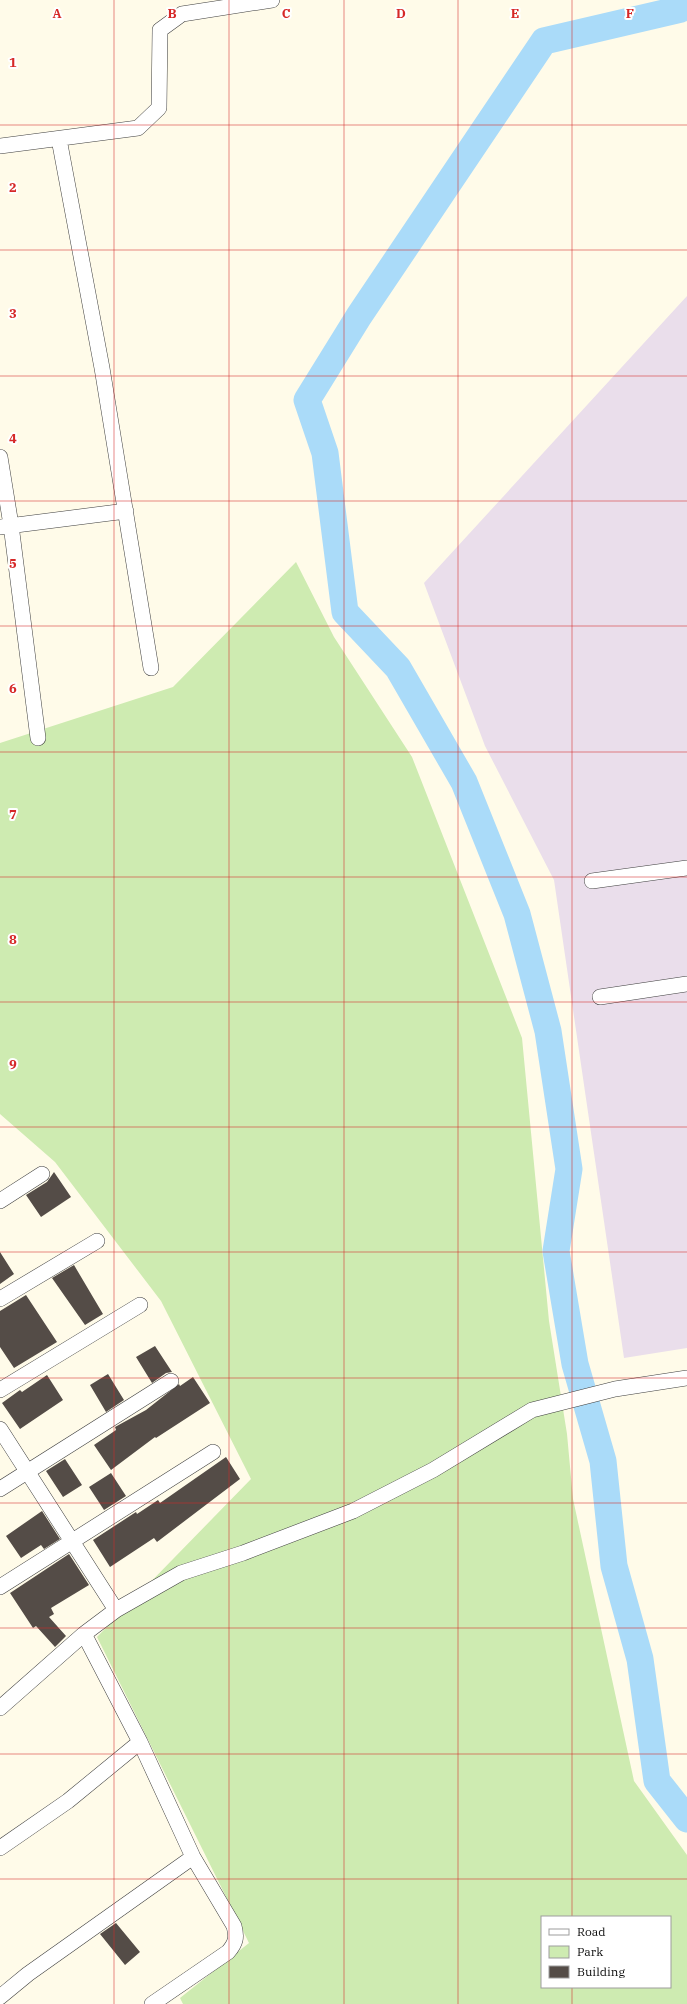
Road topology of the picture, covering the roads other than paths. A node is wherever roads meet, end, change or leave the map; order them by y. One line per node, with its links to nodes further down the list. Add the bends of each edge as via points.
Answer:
1 (272, 0): 2 (street, via 182,14 160,30 159,108 138,128)
2 (59, 139): 3 (street); 5 (street, via 100,352)
3 (0, 146)
4 (0, 457): 6 (street)
5 (126, 511): 6 (street); 7 (street)
6 (6, 526): 8 (street)
7 (151, 668)
8 (38, 738)
9 (687, 868): 10 (street)
10 (592, 881)
11 (687, 984): 12 (street)
12 (600, 997)
13 (42, 1174): 14 (street)
14 (0, 1201)
15 (97, 1241): 16 (street)
16 (0, 1299)
17 (140, 1305): 20 (street)
18 (687, 1378): 27 (street, via 615,1389 532,1410 433,1470 354,1511 243,1553 181,1573)
19 (171, 1381): 23 (street)
20 (0, 1390)
21 (0, 1429): 23 (street)
22 (213, 1452): 25 (street)
23 (28, 1471): 24 (street); 25 (street)
24 (0, 1489)
25 (72, 1540): 26 (street); 27 (street)
26 (0, 1587)
27 (116, 1610): 28 (street)
28 (84, 1634): 29 (street); 30 (street)
29 (3, 1700)
30 (140, 1742): 31 (street, via 68,1801); 32 (street)
31 (0, 1848)
32 (193, 1857): 33 (street, via 28,1974); 34 (street, via 234,1926 237,1935 235,1944 228,1952)
33 (0, 1997)
34 (152, 2004)

